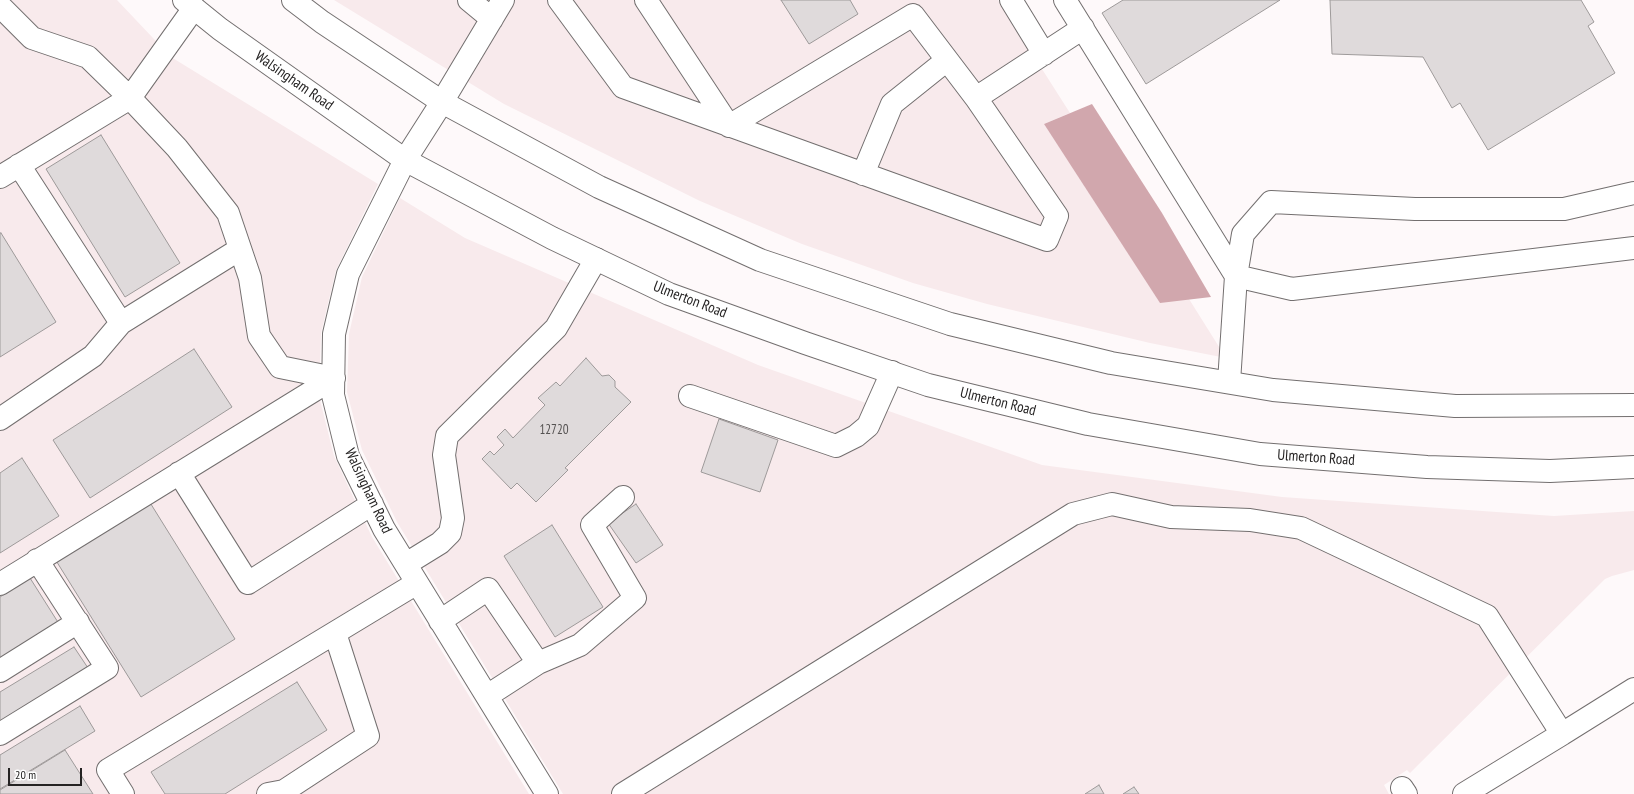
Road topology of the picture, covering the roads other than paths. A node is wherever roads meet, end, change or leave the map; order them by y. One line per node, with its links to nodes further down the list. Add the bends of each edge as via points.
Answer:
1 (293, 0): 16 (main road)
2 (469, 0): 10 (main road)
3 (503, 0): 10 (main road, Walsingham Road)
4 (559, 0): 17 (main road, via 623,87)
5 (646, 0): 17 (main road)
6 (1011, 0): 12 (main road)
7 (1065, 0): 11 (main road)
8 (189, 4): 14 (main road); 18 (main road, Walsingham Road, via 220,29)
9 (0, 6): 14 (main road, via 32,38 88,58)
10 (492, 19): 16 (main road, Walsingham Road)
11 (1083, 28): 12 (main road); 26 (main road)
12 (1044, 54): 15 (main road)
13 (947, 60): 15 (main road); 17 (main road, via 913,15); 20 (main road, via 892,104)
14 (130, 98): 19 (main road); 24 (main road, via 177,148 228,213)
15 (976, 98): 20 (main road, via 1057,216 1048,240)
16 (442, 102): 18 (main road, Walsingham Road); 30 (main road, via 599,187 760,260 950,324 1111,363)
17 (729, 126): 20 (main road)
18 (405, 160): 25 (main road, Ulmerton Road); 29 (main road, Walsingham Road, via 348,274 334,334)
19 (19, 165): 21 (main road); 27 (main road)
20 (864, 174)
21 (0, 177)
22 (1634, 193): 26 (main road, via 1564,210 1415,209 1271,202 1243,234)
23 (1634, 248): 26 (main road, via 1292,289)
24 (240, 249): 27 (main road); 29 (main road, via 250,278 259,336 280,366)
25 (596, 259): 28 (main road, Ulmerton Road, via 669,294); 39 (main road, via 556,328 447,436 444,455 454,518 450,533 440,543)
26 (1236, 276): 30 (main road)
27 (121, 323): 33 (main road, via 93,356)
28 (892, 372): 31 (main road, via 868,426 856,436 836,446); 34 (main road, Ulmerton Road, via 928,385 1088,424 1260,454 1542,471)
29 (334, 378): 35 (main road); 37 (main road, Walsingham Road, via 333,395 348,456)
30 (1228, 382): 32 (main road, via 1273,390 1455,406)
31 (690, 396)
32 (1634, 405)
33 (0, 420)
34 (1634, 467)
35 (179, 473): 37 (main road, via 248,583); 38 (main road)
36 (623, 497): 45 (main road, via 592,525 635,598 580,645)
37 (372, 504): 39 (main road, Walsingham Road, via 384,530)
38 (37, 560): 41 (main road); 43 (main road)
39 (406, 564): 40 (main road, Walsingham Road)
40 (417, 583): 42 (main road, Walsingham Road); 44 (main road)
41 (0, 584)
42 (440, 621): 45 (main road, via 488,589); 48 (main road, Walsingham Road)
43 (78, 622): 46 (main road); 49 (main road, via 107,668)
44 (335, 633): 51 (main road, via 108,770); 52 (main road, via 368,736 284,791)
45 (538, 663): 48 (main road)
46 (0, 672)
47 (1634, 689): 50 (main road)
48 (487, 696): 53 (main road, Walsingham Road)
49 (0, 734)
50 (1562, 734): 54 (main road, via 1487,616 1301,528 1250,520 1171,516 1112,504 1073,514); 55 (main road)
51 (123, 794)
52 (268, 794)
53 (547, 794)
54 (623, 794)
55 (1464, 794)

